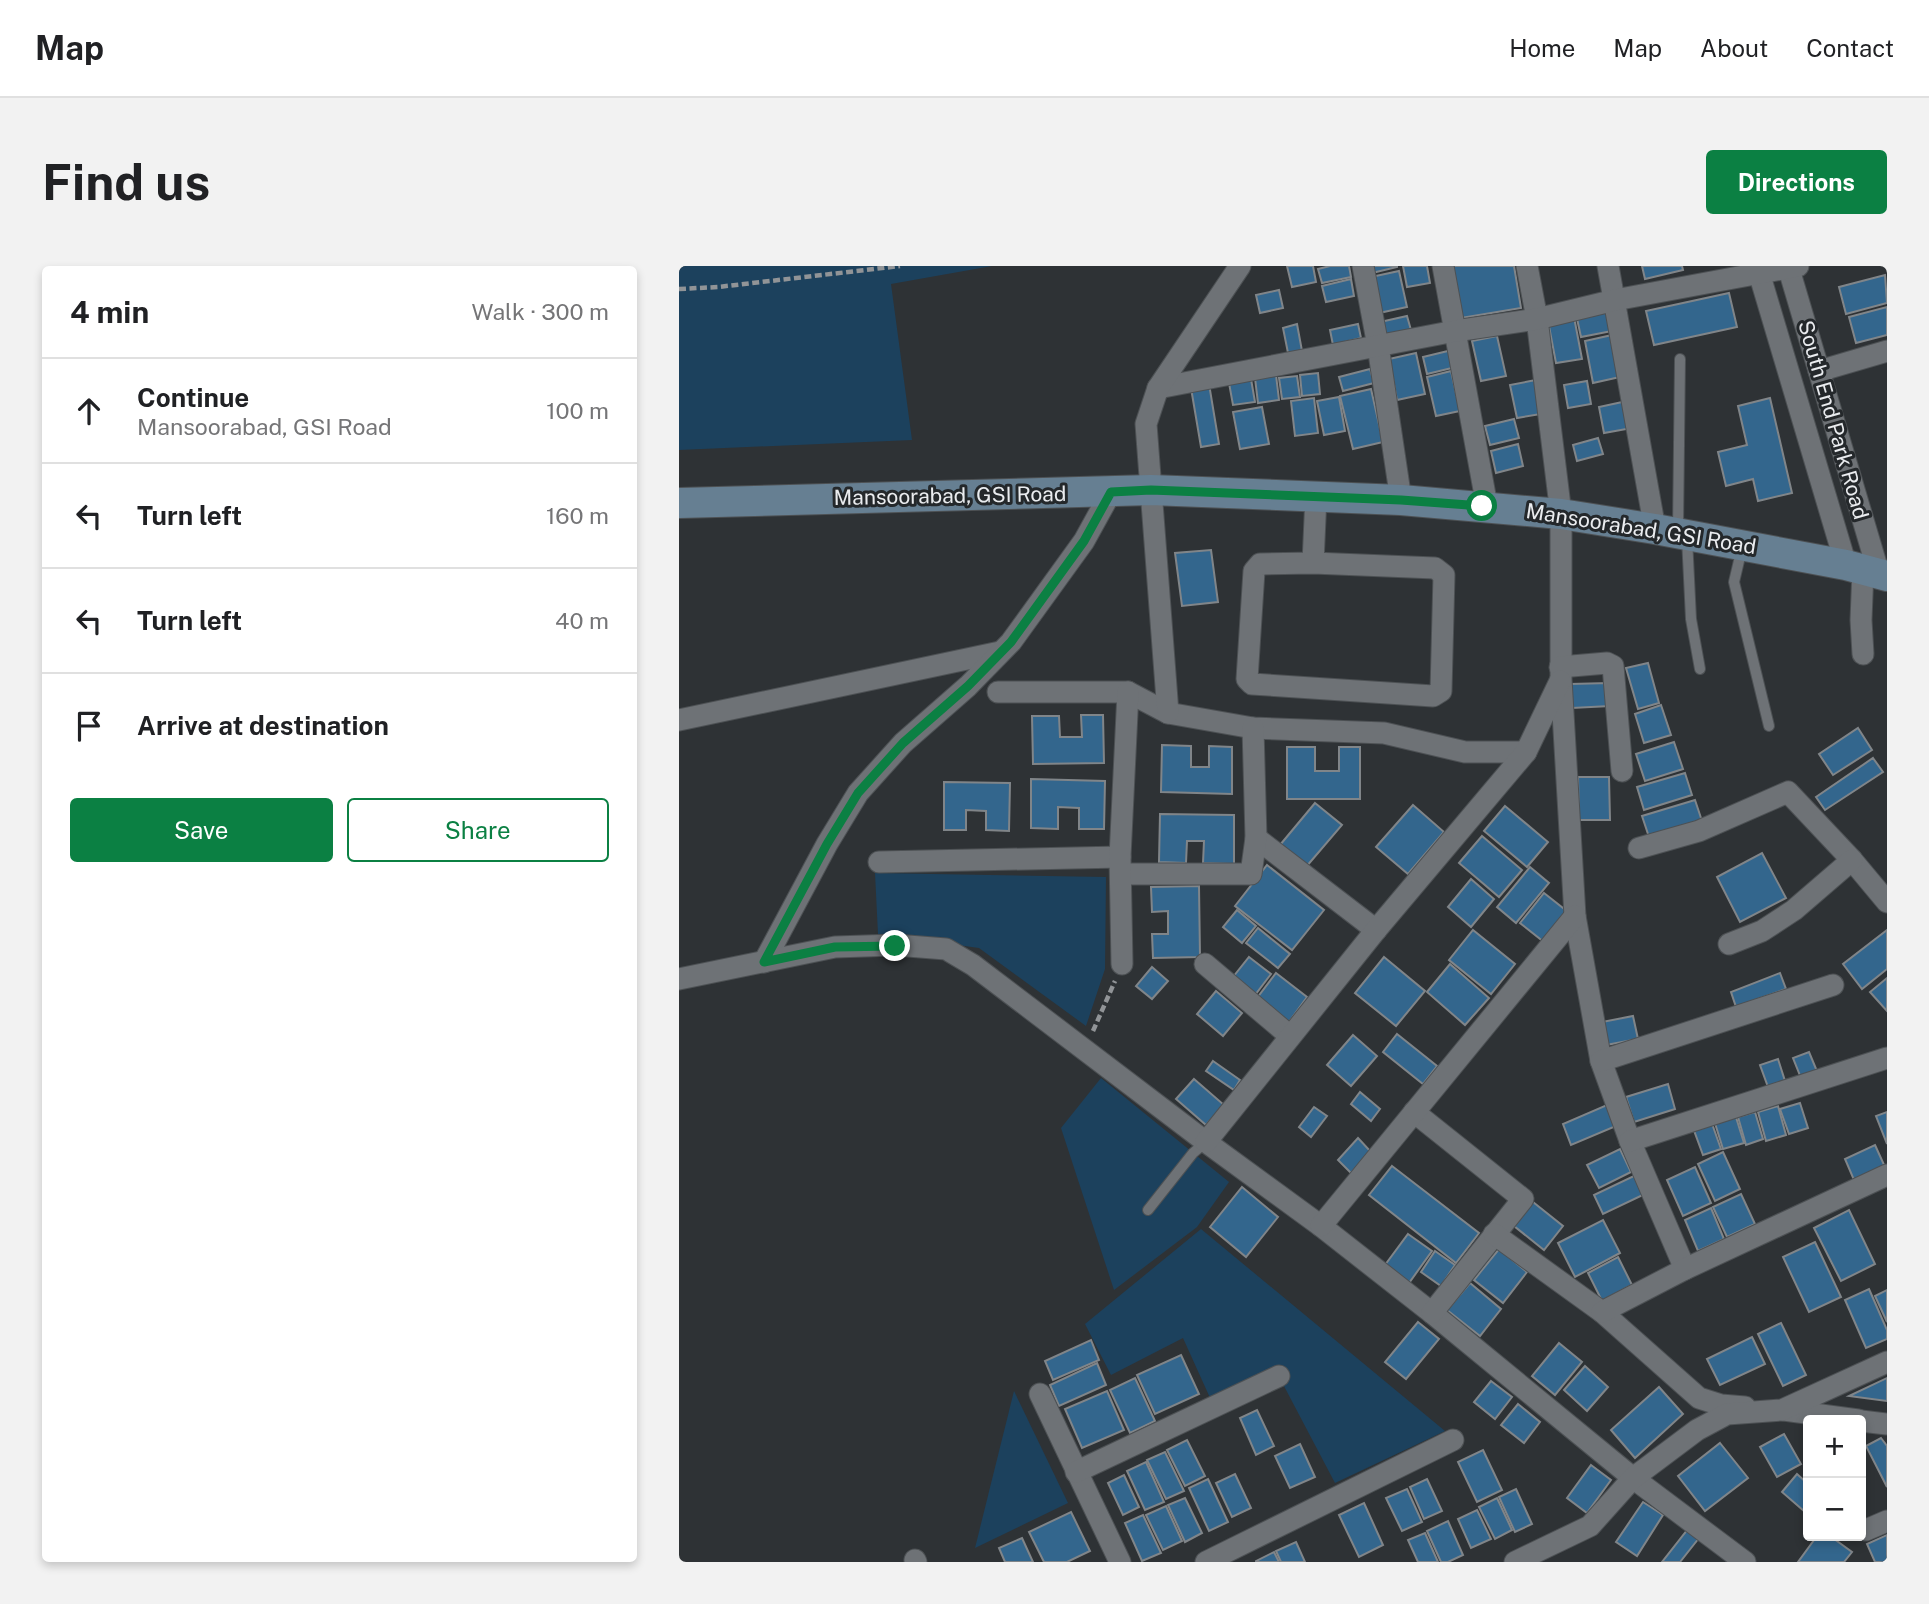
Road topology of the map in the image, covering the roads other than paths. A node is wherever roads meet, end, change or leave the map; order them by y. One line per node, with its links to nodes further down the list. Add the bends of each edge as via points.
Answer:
1 (1240, 266): 15 (street)
2 (1363, 266): 11 (street)
3 (1443, 266): 10 (street)
4 (1527, 266): 9 (street)
5 (1608, 266): 8 (street)
6 (1792, 267): 7 (street); 14 (street, South End Park Road)
7 (1758, 270): 8 (street); 26 (street, South End Park Road)
8 (1615, 300): 9 (street); 23 (street)
9 (1537, 319): 10 (street); 22 (street)
10 (1455, 331): 11 (street); 21 (street)
11 (1378, 346): 15 (street); 19 (street)
12 (1887, 351): 14 (street)
13 (1680, 359): 23 (lane)
14 (1819, 372): 26 (street, South End Park Road)
15 (1158, 387): 16 (street, via 1146,424)
16 (1151, 490): 17 (street, Mansoorabad, GSI Road); 18 (street, Mansoorabad, GSI Road); 33 (street)
17 (1111, 492): 20 (street, Mansoorabad, GSI Road); 27 (street, via 1084,541)
18 (1316, 496): 19 (street, Mansoorabad, GSI Road); 25 (street)
19 (1401, 500): 21 (street, Mansoorabad, GSI Road)
20 (679, 503)
21 (1487, 506): 22 (street, Mansoorabad, GSI Road)
22 (1561, 514): 23 (street, Mansoorabad, GSI Road); 30 (street)
23 (1673, 532): 24 (street, Mansoorabad, GSI Road); 29 (lane)
24 (1743, 545): 26 (street, Mansoorabad, GSI Road); 35 (lane, via 1734,582)
25 (1313, 563): 25 (street, via 1261,564 1254,571 1247,680 1252,684 1433,696 1441,691 1444,575 1435,568)
26 (1869, 571): 28 (street, via 1861,620)
27 (1000, 652): 34 (street); 48 (street, via 903,743 858,793)
28 (1863, 654)
29 (1700, 669)
30 (1560, 673): 37 (street); 38 (street, via 1607,663 1613,666); 45 (street)
31 (998, 692): 32 (street)
32 (1128, 692): 33 (street); 43 (street)
33 (1168, 713): 36 (street)
34 (679, 720)
35 (1769, 726)
36 (1253, 728): 37 (street, via 1384,733 1465,752); 39 (street)
37 (1525, 752): 46 (street)
38 (1622, 771)
39 (1256, 838): 43 (street, via 1251,874); 46 (street)
40 (1639, 848): 41 (street, via 1699,831 1788,792)
41 (1852, 860): 44 (street); 47 (street, via 1762,932)
42 (879, 862): 43 (street)
43 (1120, 865): 49 (street)
44 (1887, 902)
45 (1575, 916): 55 (street); 56 (street)
46 (1376, 930): 53 (street)
47 (1728, 944)
48 (764, 962): 51 (street); 58 (street, via 835,947 946,949)
49 (1122, 964)
50 (1205, 964): 53 (street)
51 (679, 979)
52 (1833, 985): 55 (street)
53 (1290, 1036): 58 (street)
54 (1887, 1058): 57 (street)
55 (1601, 1061): 57 (street)
56 (1414, 1112): 61 (street); 62 (street, via 1523,1199)
57 (1630, 1141): 63 (street)
58 (1206, 1142): 60 (lane); 61 (street)
59 (1887, 1175): 63 (street)
60 (1148, 1210)
61 (1321, 1226): 65 (street)
62 (1494, 1234): 64 (street); 65 (street)
63 (1685, 1269): 64 (street)
64 (1602, 1312): 69 (street, via 1699,1398 1721,1405)
65 (1432, 1313): 75 (street)
66 (1887, 1362): 69 (street)
67 (1279, 1376): 74 (street)
68 (1040, 1394): 74 (street)
69 (1782, 1410): 70 (street); 75 (street, via 1727,1414 1697,1430)
70 (1820, 1415)
71 (1866, 1421): 72 (street)
72 (1887, 1424)
73 (1453, 1440): 79 (street)
74 (1076, 1472): 78 (street)
75 (1633, 1478): 80 (street, via 1590,1526); 81 (street)
76 (1887, 1521): 77 (street)
77 (1866, 1530)
78 (1119, 1562)
79 (1206, 1562)
80 (1515, 1562)
81 (1745, 1562)

